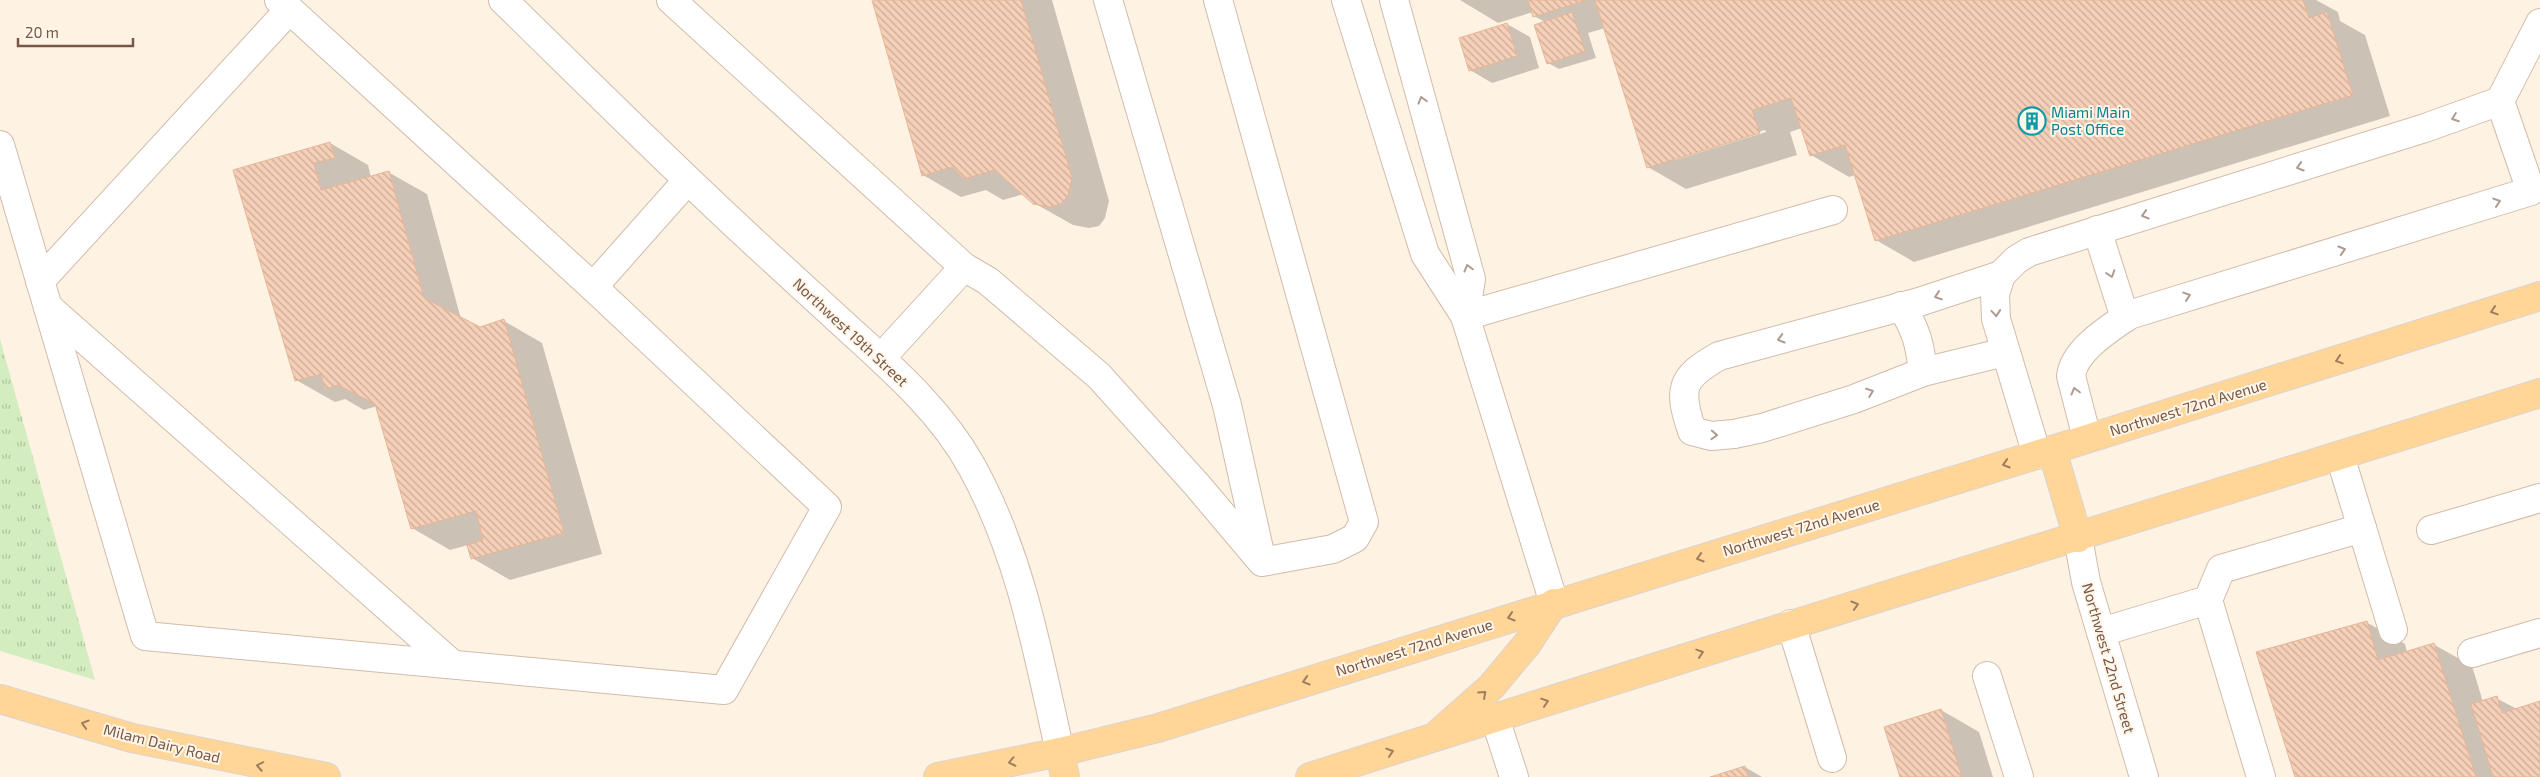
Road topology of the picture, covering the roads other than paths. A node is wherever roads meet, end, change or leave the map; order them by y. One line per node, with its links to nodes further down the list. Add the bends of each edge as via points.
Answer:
1 (502, 0): 11 (street, Northwest 19th Street)
2 (671, 0): 14 (street)
3 (1108, 0): 33 (street, via 1227,405)
4 (1218, 0): 33 (street, via 1364,522 1356,538 1333,549)
5 (1346, 0): 20 (street, via 1426,254)
6 (1394, 0): 20 (street, one-way to 6, via 1471,279)
7 (284, 5): 16 (street); 17 (street)
8 (2540, 23): 9 (street)
9 (2500, 101): 13 (street, one-way to 13, via 2425,128); 21 (street, one-way to 9, via 2531,191)
10 (0, 145): 17 (street)
11 (687, 181): 16 (street); 23 (street, Northwest 19th Street)
12 (1833, 210): 20 (street)
13 (2097, 230): 15 (street, via 2028,252); 21 (street, one-way to 21)
14 (964, 266): 23 (street); 33 (street, via 988,281 1099,376)
15 (2001, 275): 19 (street, one-way to 19); 22 (street, one-way to 22, via 1994,294 1996,319)
16 (593, 287): 41 (street, via 828,507 724,690)
17 (44, 294): 41 (street); 41 (street, via 145,636)
18 (2540, 296): 26 (main road, Northwest 72nd Avenue, one-way to 26)
19 (1901, 306): 24 (street, via 1914,326); 24 (street, one-way to 24, via 1719,356 1695,369 1683,391 1685,410 1692,431 1710,436 1734,434 1854,399)
20 (1465, 316): 35 (street)
21 (2125, 318): 26 (street, one-way to 21, via 2072,376 2073,366 2092,345)
22 (2005, 352): 24 (street); 27 (street)
23 (881, 358): 47 (street, Northwest 19th Street, via 946,428 989,500 1024,593)
24 (1923, 372)
25 (2540, 393): 28 (main road)
26 (2087, 438): 27 (main road, Northwest 72nd Avenue)
27 (2045, 452): 32 (main road); 35 (main road, Northwest 72nd Avenue, one-way to 35)
28 (2340, 456): 30 (street); 32 (main road)
29 (2540, 498): 31 (street)
30 (2362, 528): 34 (street, via 2222,569); 37 (street)
31 (2431, 530)
32 (2078, 538): 36 (main road, one-way to 32); 38 (street, Northwest 22nd Street, via 2086,582)
33 (1262, 562)
34 (2208, 600): 38 (street); 55 (street)
35 (1554, 603): 45 (main road, one-way to 35, via 1491,687 1527,644); 47 (main road, Northwest 72nd Avenue, one-way to 47, via 1158,728)
36 (1791, 624): 44 (main road, one-way to 36); 46 (street)
37 (2393, 630)
38 (2101, 632): 54 (street, Northwest 22nd Street)
39 (2540, 633): 40 (street)
40 (2472, 653)
41 (452, 664)
42 (1987, 676): 53 (street)
43 (0, 699): 49 (main road, Milam Dairy Road, one-way to 43, via 132,738)
44 (1495, 718): 45 (main road); 52 (street)
45 (1433, 738): 48 (main road, one-way to 45)
46 (1832, 758)
47 (1062, 765): 50 (main road, one-way to 50)
48 (1354, 770): 51 (main road)
49 (326, 777)
50 (938, 777)
51 (1310, 777)
52 (1514, 777)
53 (2019, 777)
54 (2144, 777)
55 (2261, 777)

